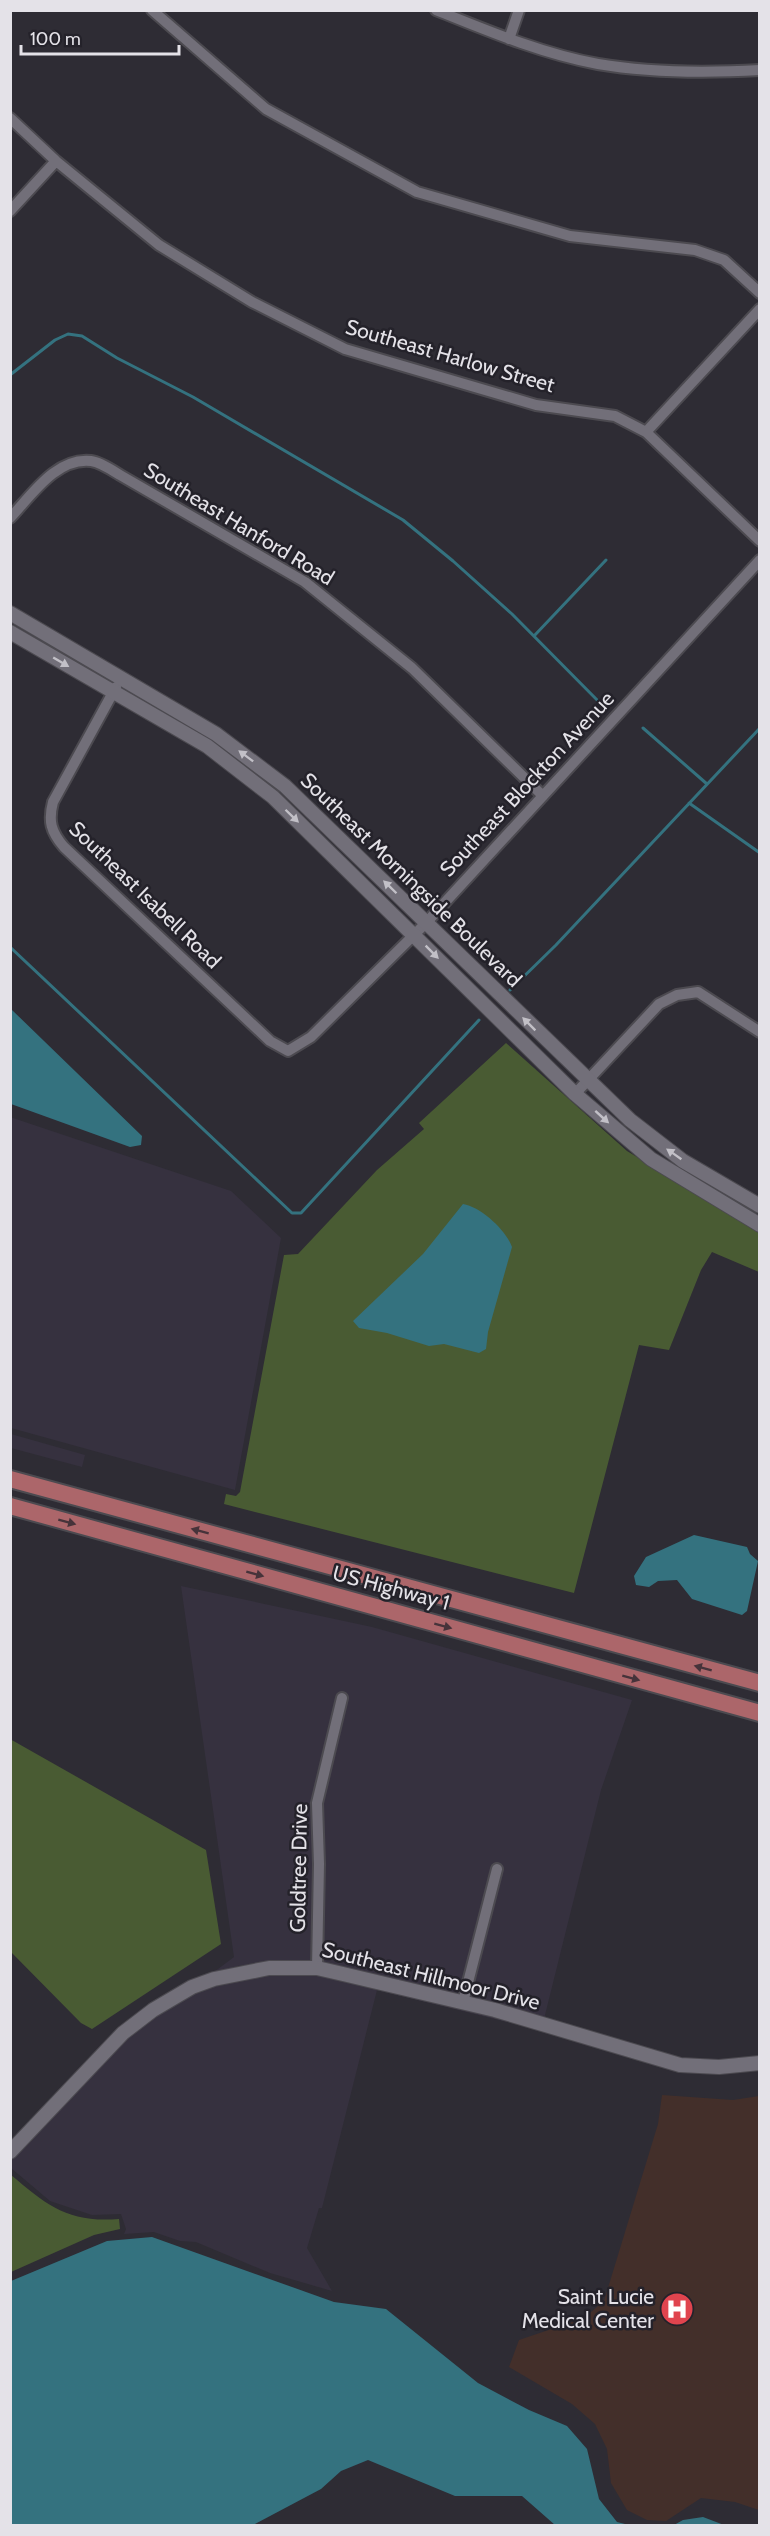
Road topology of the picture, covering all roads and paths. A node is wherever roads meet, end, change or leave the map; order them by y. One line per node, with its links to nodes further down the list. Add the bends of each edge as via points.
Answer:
1 (152, 10): 9 (street, via 266,109 417,192 570,236 694,250 724,260)
2 (436, 10): 4 (street)
3 (519, 10): 4 (street)
4 (509, 39): 5 (street, via 598,64 700,73)
5 (759, 70)
6 (10, 118): 7 (street, Southeast Harlow Street)
7 (56, 161): 8 (street); 11 (street, Southeast Harlow Street, via 159,245 252,302 345,349 536,405 615,416)
8 (10, 211)
9 (759, 293)
10 (759, 309): 11 (street)
11 (646, 432): 13 (street, Southeast Harlow Street)
12 (10, 518): 19 (street, Southeast Hanford Road, via 46,479 69,462 92,461 120,475 306,582 412,668)
13 (759, 541)
14 (759, 560): 19 (street, Southeast Blockton Avenue)
15 (10, 613): 17 (street, Southeast Morningside Boulevard)
16 (10, 632): 18 (street, Southeast Morningside Boulevard, one-way to 18)
17 (122, 677): 18 (street, Southeast Isabell Road); 20 (street, Southeast Morningside Boulevard, one-way to 17, via 285,786 216,734)
18 (113, 692): 21 (street, Southeast Morningside Boulevard, one-way to 21, via 207,746 273,797); 23 (street, Southeast Isabell Road, via 53,802 52,832 270,1041)
19 (543, 796): 20 (street, Southeast Blockton Avenue)
20 (426, 922): 21 (street, Southeast Blockton Avenue); 24 (street, Southeast Morningside Boulevard, one-way to 20)
21 (414, 934): 23 (street, Southeast Blockton Avenue, via 311,1037); 25 (street, Southeast Morningside Boulevard, one-way to 25)
22 (759, 1032): 24 (street, via 698,992 677,995 659,1004)
23 (288, 1051)
24 (587, 1081): 25 (street); 26 (street, Southeast Morningside Boulevard, one-way to 24, via 661,1145)
25 (575, 1094): 27 (street, Southeast Morningside Boulevard, one-way to 27, via 651,1159)
26 (708, 1177): 27 (street); 28 (street, Southeast Morningside Boulevard)
27 (700, 1190): 29 (street, Southeast Morningside Boulevard)
28 (759, 1206)
29 (759, 1225)
30 (10, 1479): 32 (main road, US Highway 1, one-way to 30)
31 (10, 1506): 34 (main road, US Highway 1, one-way to 34)
32 (397, 1585): 33 (main road, US Highway 1); 34 (main road, via 387,1597)
33 (438, 1596): 35 (main road, via 407,1601); 36 (main road, US Highway 1, one-way to 33)
34 (363, 1604): 35 (main road, US Highway 1)
35 (393, 1612): 38 (main road, US Highway 1, one-way to 38)
36 (759, 1683)
37 (342, 1698): 40 (street, Goldtree Drive, via 317,1803)
38 (759, 1713)
39 (497, 1869): 41 (street)
40 (317, 1968): 41 (street, Southeast Hillmoor Drive); 43 (street, Southeast Hillmoor Drive, via 241,1972 171,1998 123,2033)
41 (462, 2002): 42 (street, Southeast Hillmoor Drive, via 680,2065)
42 (759, 2063)
43 (10, 2152)

